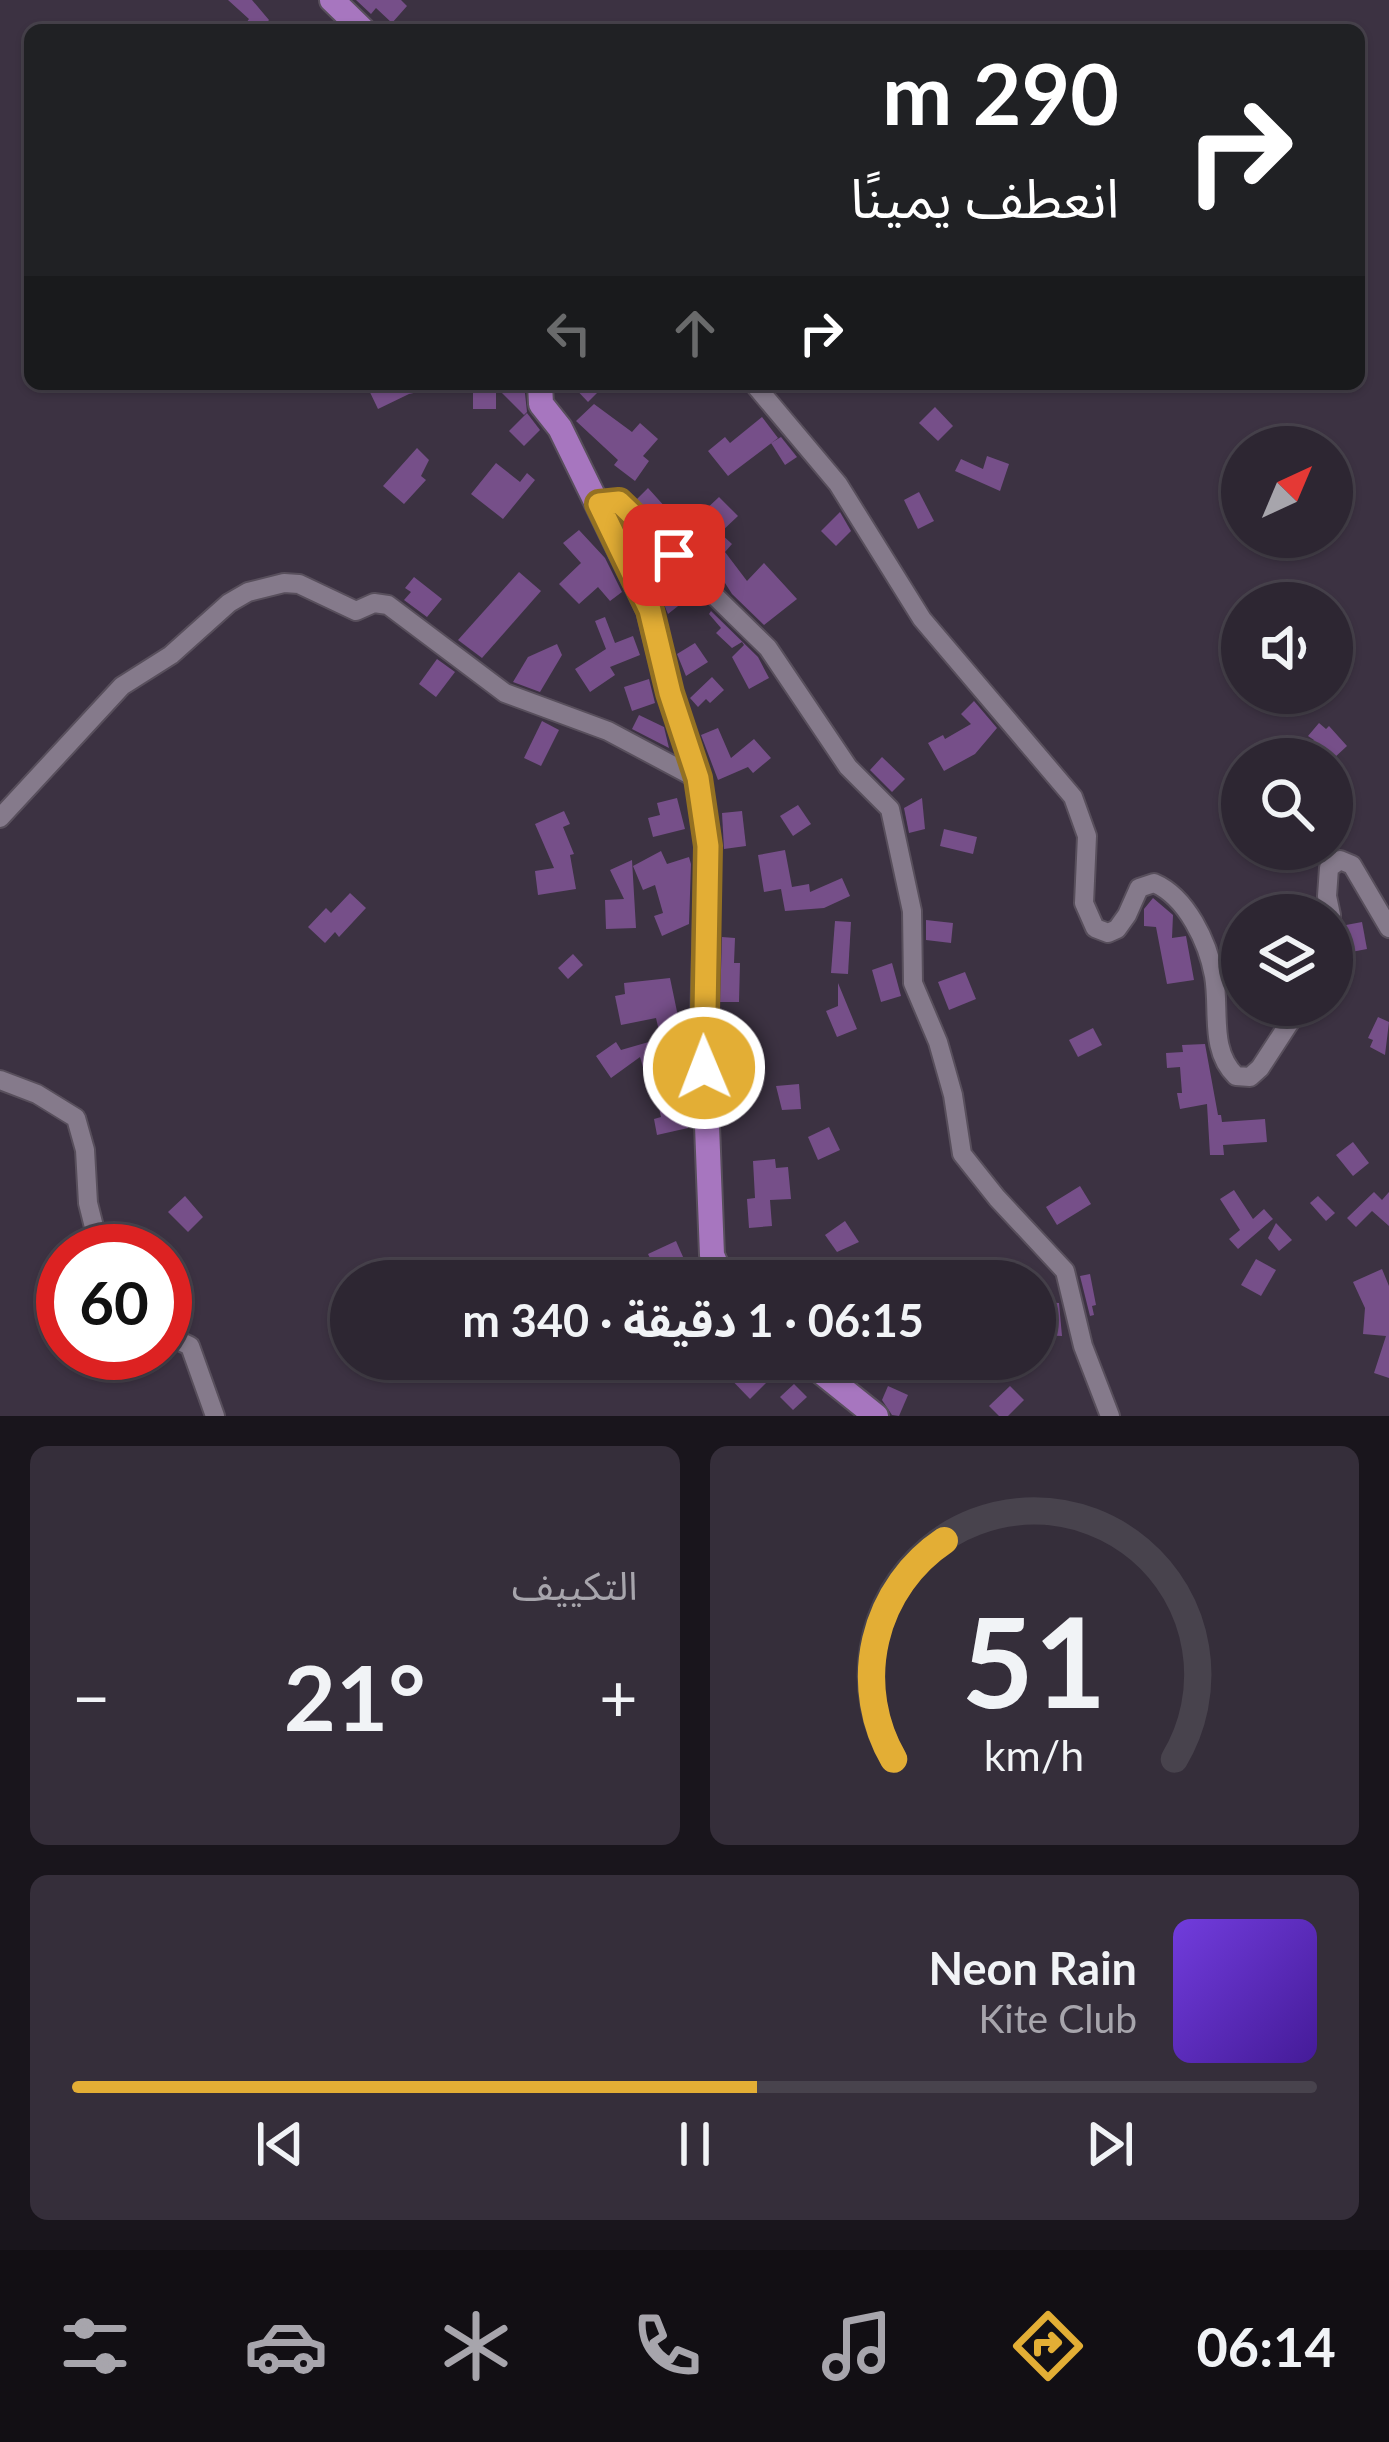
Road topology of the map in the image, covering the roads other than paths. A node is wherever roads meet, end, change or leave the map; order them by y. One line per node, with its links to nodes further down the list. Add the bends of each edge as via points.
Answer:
1 (332, 0): 2 (main road)
2 (357, 24)
3 (540, 390): 5 (main road)
4 (759, 390): 10 (street, via 838,484 922,619 1073,796 1087,836 1084,903 1095,928 1117,929 1139,888 1154,883 1180,902 1214,974 1219,1046 1236,1076 1260,1068)
5 (599, 504): 6 (main road, via 650,610); 18 (street, via 619,502 768,648 848,767 890,809 912,911 913,983 944,1060 962,1154 1065,1271)
6 (698, 778): 7 (street, via 608,731 505,693 388,605 356,611 284,583 229,603 122,686); 13 (main road, via 708,846 703,1022)
7 (0, 818)
8 (1327, 894): 9 (street, via 1329,868 1340,860 1352,865)
9 (1389, 928)
10 (1287, 1026)
11 (0, 1080): 12 (street, via 76,1118)
12 (93, 1224)
13 (714, 1260)
14 (192, 1352): 16 (street)
15 (832, 1380): 17 (main road)
16 (214, 1416)
17 (876, 1416)
18 (1110, 1416)

